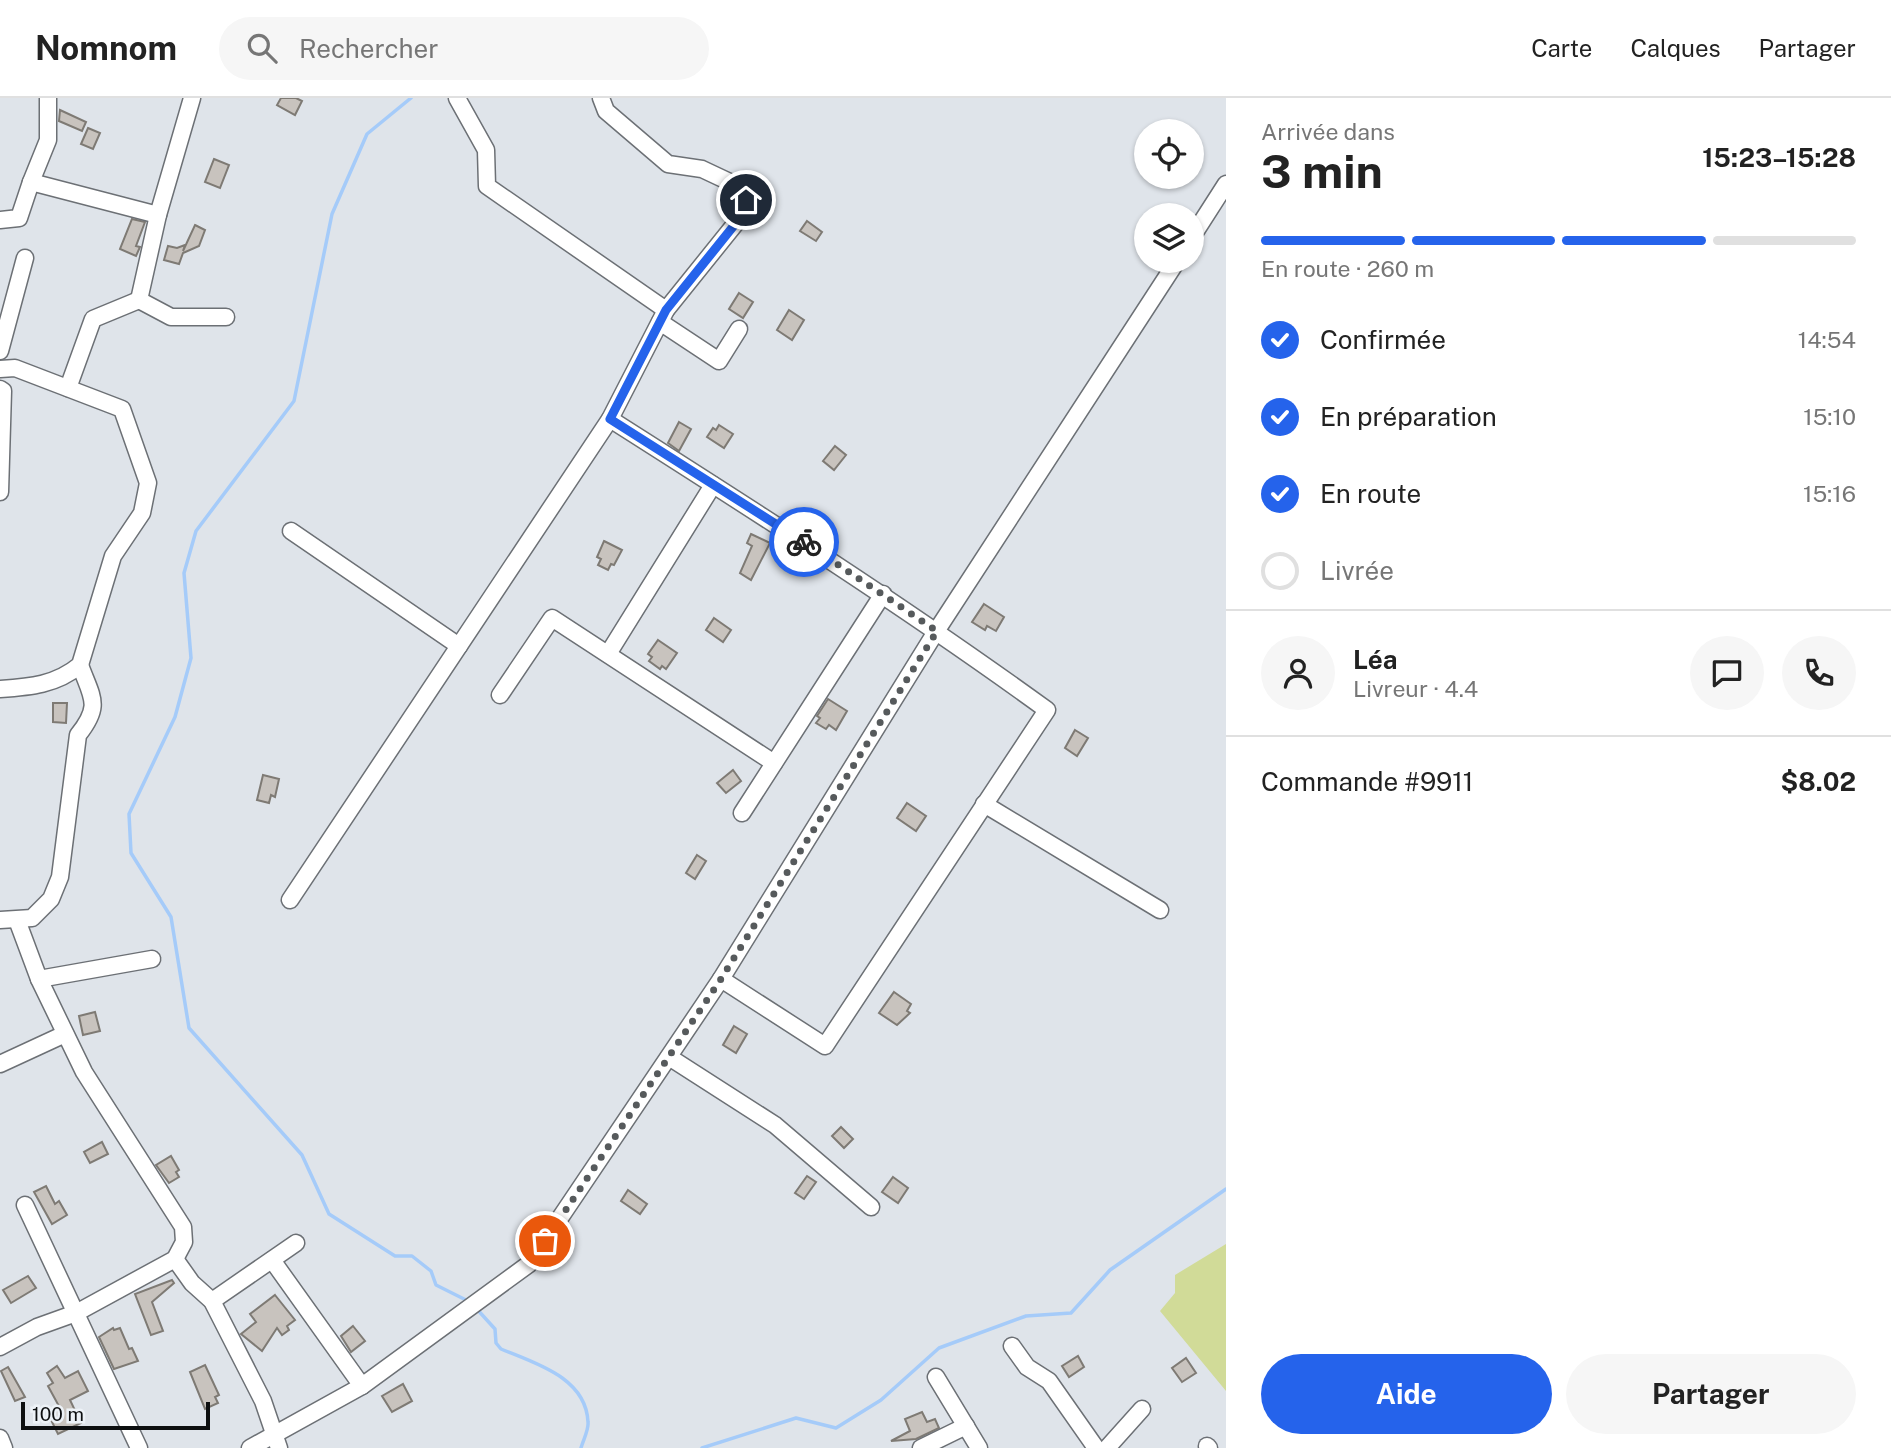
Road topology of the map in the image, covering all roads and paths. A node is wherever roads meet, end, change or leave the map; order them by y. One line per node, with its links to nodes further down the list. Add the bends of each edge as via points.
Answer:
1 (48, 98): 5 (street, via 48,140)
2 (192, 98): 7 (street)
3 (457, 98): 13 (street, via 486,150 486,186)
4 (601, 98): 13 (street, via 606,111 668,164 702,169 736,185 746,200 740,218)
5 (31, 182): 7 (street); 9 (street, via 19,218)
6 (1226, 184): 8 (street)
7 (158, 215): 12 (street)
8 (1204, 218)
9 (0, 220)
10 (25, 258): 16 (street)
11 (1169, 273): 25 (street)
12 (139, 300): 14 (street, via 171,317); 18 (street, via 93,319)
13 (663, 316): 15 (street, via 719,361); 20 (street)
14 (226, 317)
15 (739, 329)
16 (0, 351)
17 (0, 369): 18 (street, via 15,368)
18 (68, 388): 28 (street, via 122,409 148,483 142,513 113,556)
19 (0, 389): 22 (street)
20 (610, 419): 21 (street); 26 (street)
21 (713, 485): 24 (street); 27 (street)
22 (0, 492)
23 (291, 531): 26 (street)
24 (883, 594): 25 (street); 31 (street)
25 (937, 631): 32 (street, via 1046,710); 40 (street)
26 (458, 646): 34 (street)
27 (608, 654): 30 (street, via 552,618); 31 (street)
28 (80, 665): 29 (street, via 65,677 39,686); 36 (street, via 94,702 92,718 78,735 60,877 51,899)
29 (0, 689)
30 (500, 695)
31 (774, 763): 33 (street)
32 (984, 804): 35 (street); 40 (street, via 825,1046)
33 (743, 813)
34 (290, 900)
35 (1160, 910)
36 (24, 919): 37 (street); 39 (street)
37 (0, 920)
38 (152, 959): 39 (street)
39 (39, 979): 41 (street)
40 (721, 979): 42 (street)
41 (65, 1034): 43 (street); 47 (street, via 84,1072 183,1227 184,1242)
42 (669, 1057): 45 (street, via 775,1125); 54 (street, via 529,1264)
43 (0, 1064)
44 (25, 1205): 50 (street)
45 (871, 1206)
46 (296, 1243): 48 (street)
47 (174, 1259): 49 (street); 50 (street)
48 (272, 1260): 49 (street); 54 (street)
49 (212, 1301): 58 (street, via 263,1401)
50 (76, 1313): 52 (street); 60 (street)
51 (1012, 1346): 64 (street, via 1027,1367 1049,1381)
52 (0, 1347)
53 (936, 1377): 56 (street)
54 (362, 1386): 58 (street)
55 (1142, 1409): 65 (street)
56 (965, 1426): 62 (street); 63 (street)
57 (0, 1438): 59 (street)
58 (276, 1442): 61 (street)
59 (4, 1448)
60 (139, 1448)
61 (250, 1448)
62 (921, 1448)
63 (979, 1448)
64 (1096, 1448)
65 (1107, 1448)

